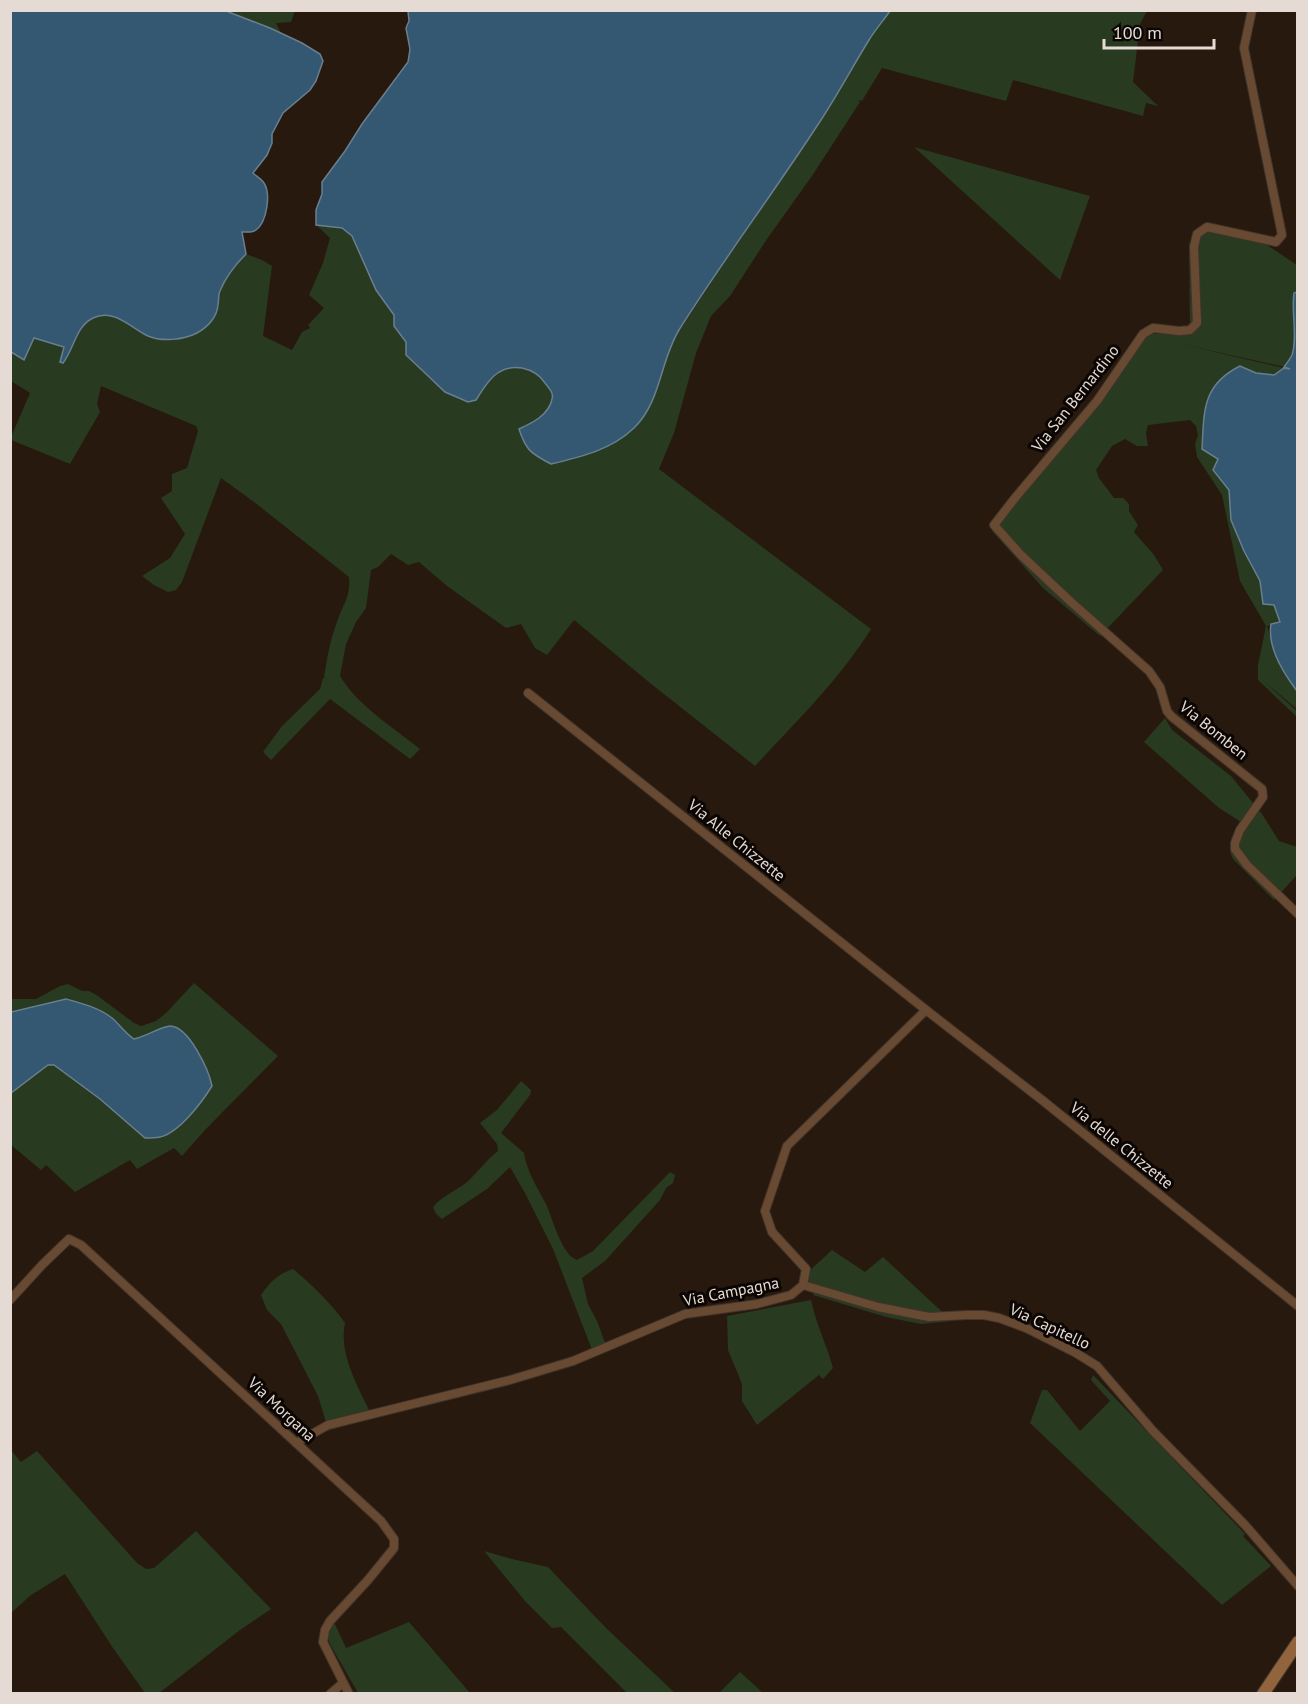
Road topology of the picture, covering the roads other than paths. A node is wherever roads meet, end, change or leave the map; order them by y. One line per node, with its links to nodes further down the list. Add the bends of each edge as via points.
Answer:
1 (1252, 10): 2 (street, Via San Bernardino, via 1244,48 1282,235 1276,242 1207,227 1197,234 1197,323 1190,330 1153,328 1143,334 1096,400)
2 (994, 525): 4 (street, Via Bomben, via 1021,555 1149,671 1173,718 1262,789 1263,797 1240,830 1235,849)
3 (528, 693): 5 (street, Via Alle Chizzette)
4 (1298, 914)
5 (926, 1010): 6 (street, Via Campagna, via 787,1146 765,1212 772,1232 806,1269); 8 (street, Via delle Chizzette)
6 (803, 1285): 9 (street, Via Campagna, via 791,1295 757,1304 685,1314 573,1361 510,1380 328,1425); 10 (street, Via Capitello, via 929,1317 999,1318 1076,1353 1097,1366)
7 (10, 1300): 9 (street, Via Morgana, via 69,1239 81,1245)
8 (1298, 1306)
9 (296, 1443): 12 (street, Via Morgana, via 381,1521 394,1539 394,1548 325,1630 323,1642)
10 (1298, 1586)
11 (1298, 1642): 15 (main road)
12 (343, 1683): 13 (street); 14 (street, Via Morgana)
13 (330, 1694)
14 (349, 1694)
15 (1263, 1694)

